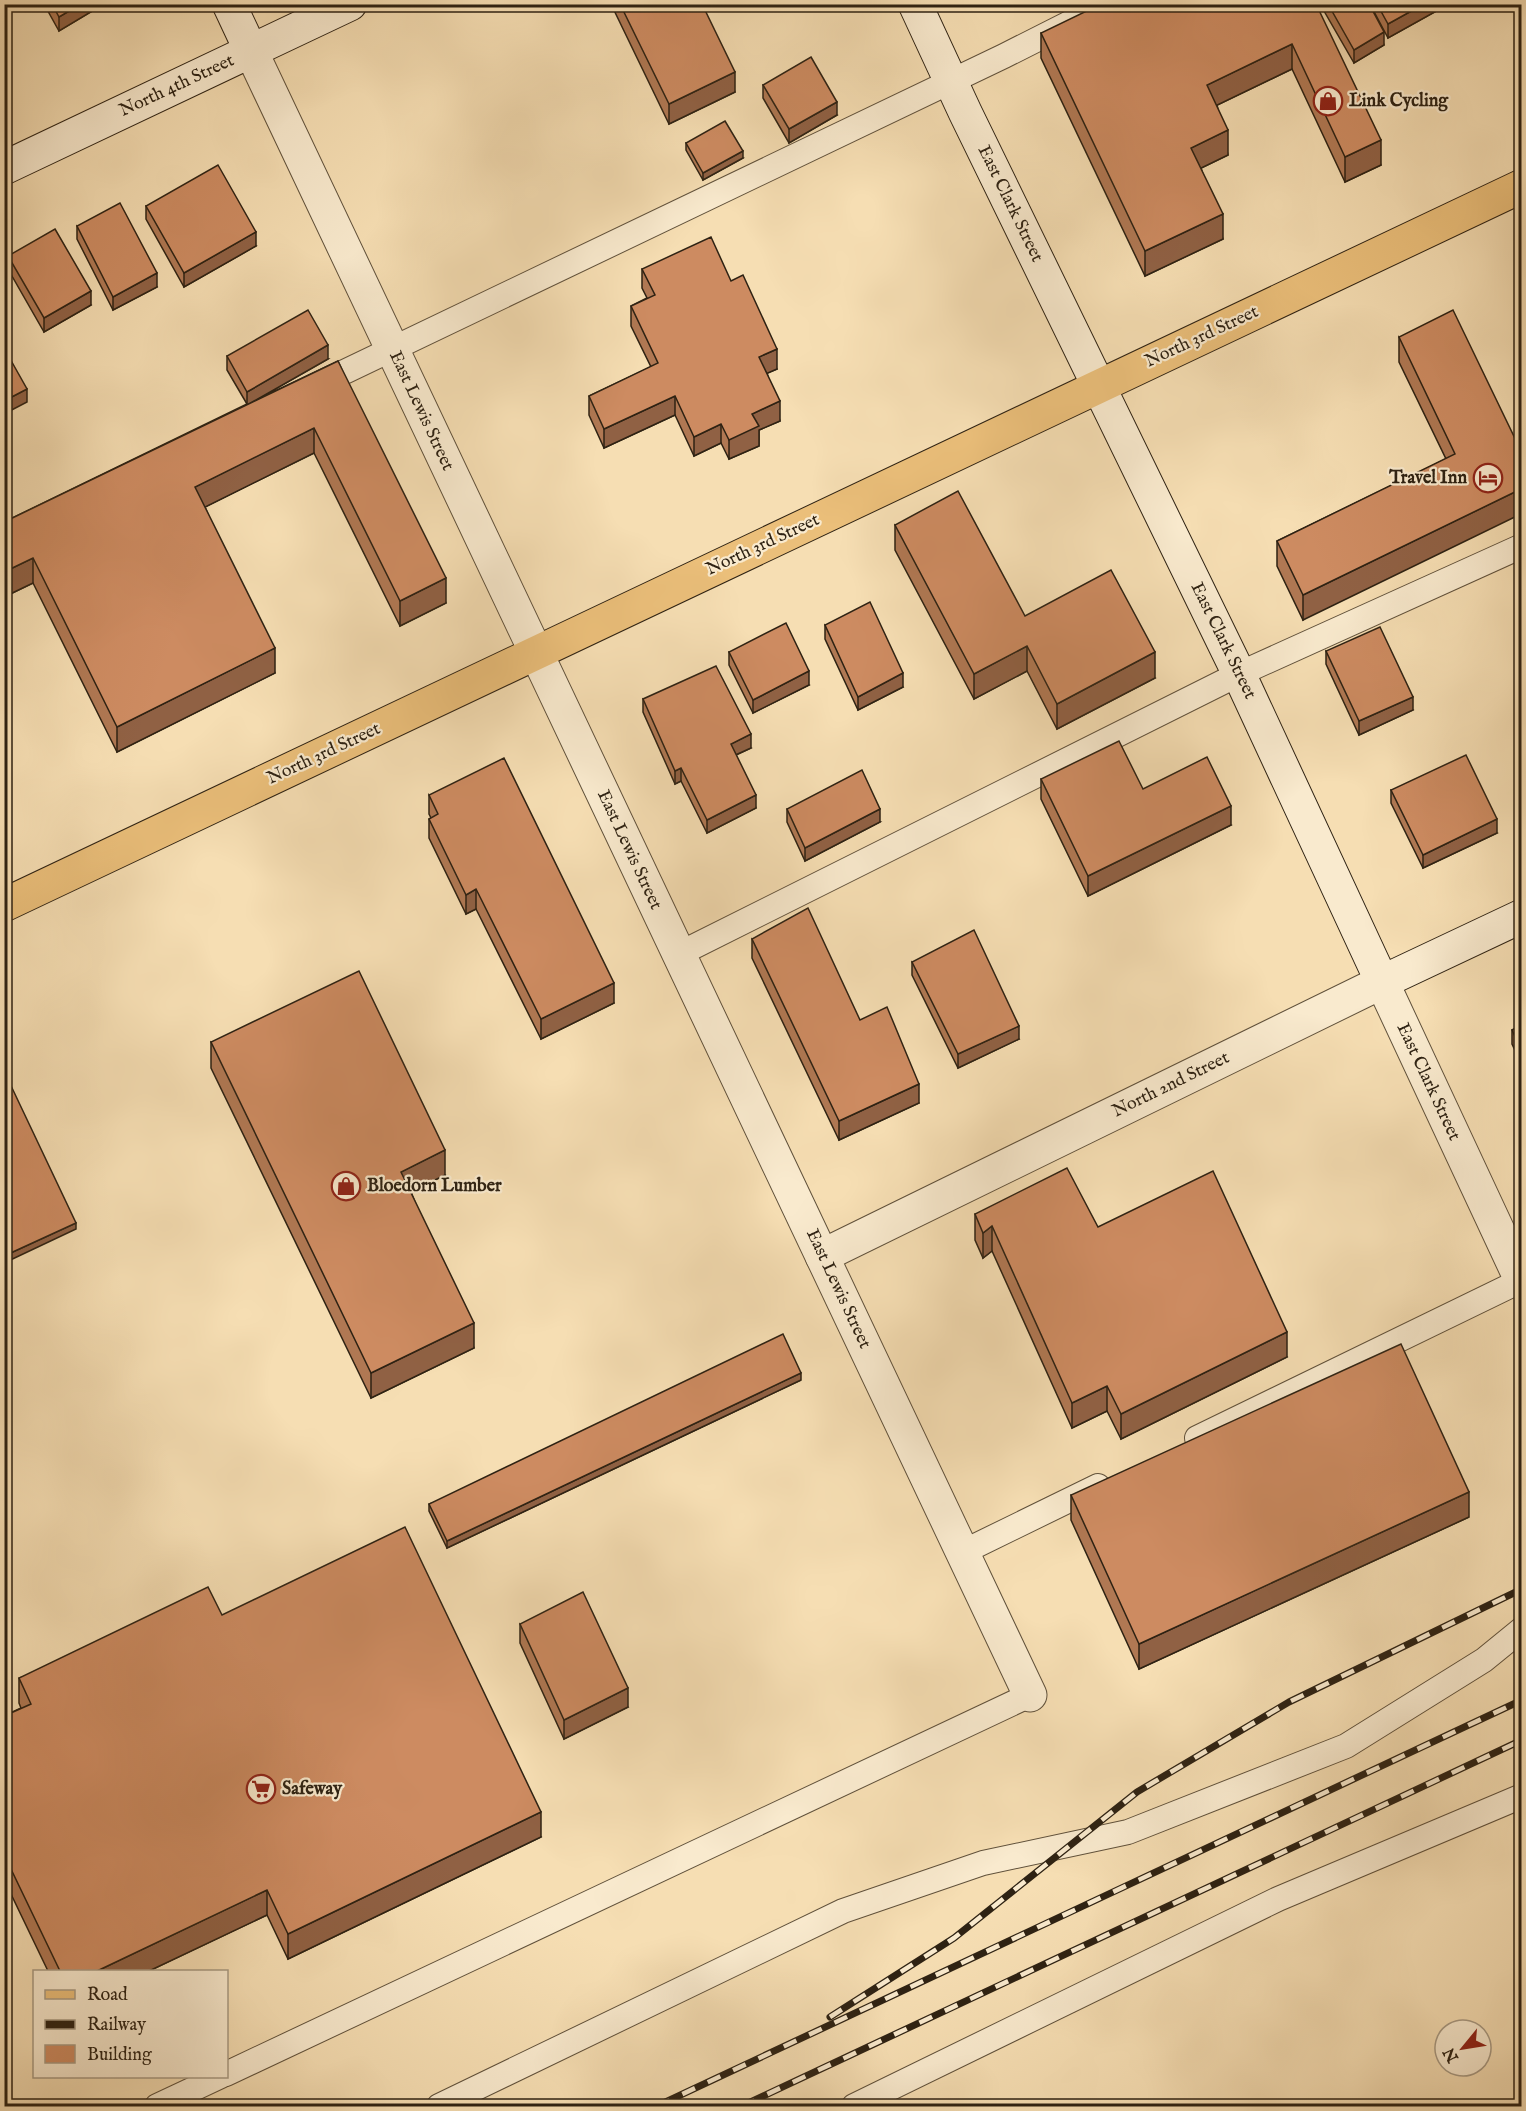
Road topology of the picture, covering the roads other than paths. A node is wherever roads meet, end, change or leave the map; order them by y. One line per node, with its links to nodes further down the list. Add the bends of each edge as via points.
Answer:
1 (229, 4): 5 (street, East Lewis Street)
2 (350, 4): 5 (street, North 4th Street)
3 (915, 4): 6 (street, East Clark Street)
4 (1107, 4): 6 (lane)
5 (251, 51): 7 (street, North 4th Street); 9 (street, East Lewis Street)
6 (951, 81): 9 (lane); 10 (street, East Clark Street)
7 (4, 168)
8 (1521, 186): 10 (main road, North 3rd Street)
9 (392, 349): 11 (lane); 13 (street, East Lewis Street)
10 (1098, 386): 13 (main road, North 3rd Street); 14 (street, East Clark Street)
11 (295, 395)
12 (1521, 546): 14 (lane)
13 (537, 653): 15 (main road, North 3rd Street); 17 (street, East Lewis Street)
14 (1239, 675): 17 (lane); 18 (street, East Clark Street)
15 (4, 905)
16 (1521, 916): 18 (street, North 2nd Street)
17 (679, 954): 19 (street, East Lewis Street)
18 (1382, 982): 19 (street, North 2nd Street); 20 (street, East Clark Street)
19 (822, 1256): 23 (street, East Lewis Street)
20 (1521, 1281): 21 (lane)
21 (1177, 1447)
22 (1113, 1479): 23 (lane)
23 (963, 1552): 25 (street, East Lewis Street)
24 (1521, 1629): 30 (lane, via 1484,1660 1346,1746 1128,1832 983,1863 843,1911)
25 (1030, 1695): 27 (lane)
26 (1521, 1796): 31 (lane, via 1278,1899)
27 (228, 2073)
28 (217, 2078): 29 (lane)
29 (157, 2106)
30 (439, 2106)
31 (855, 2106)

